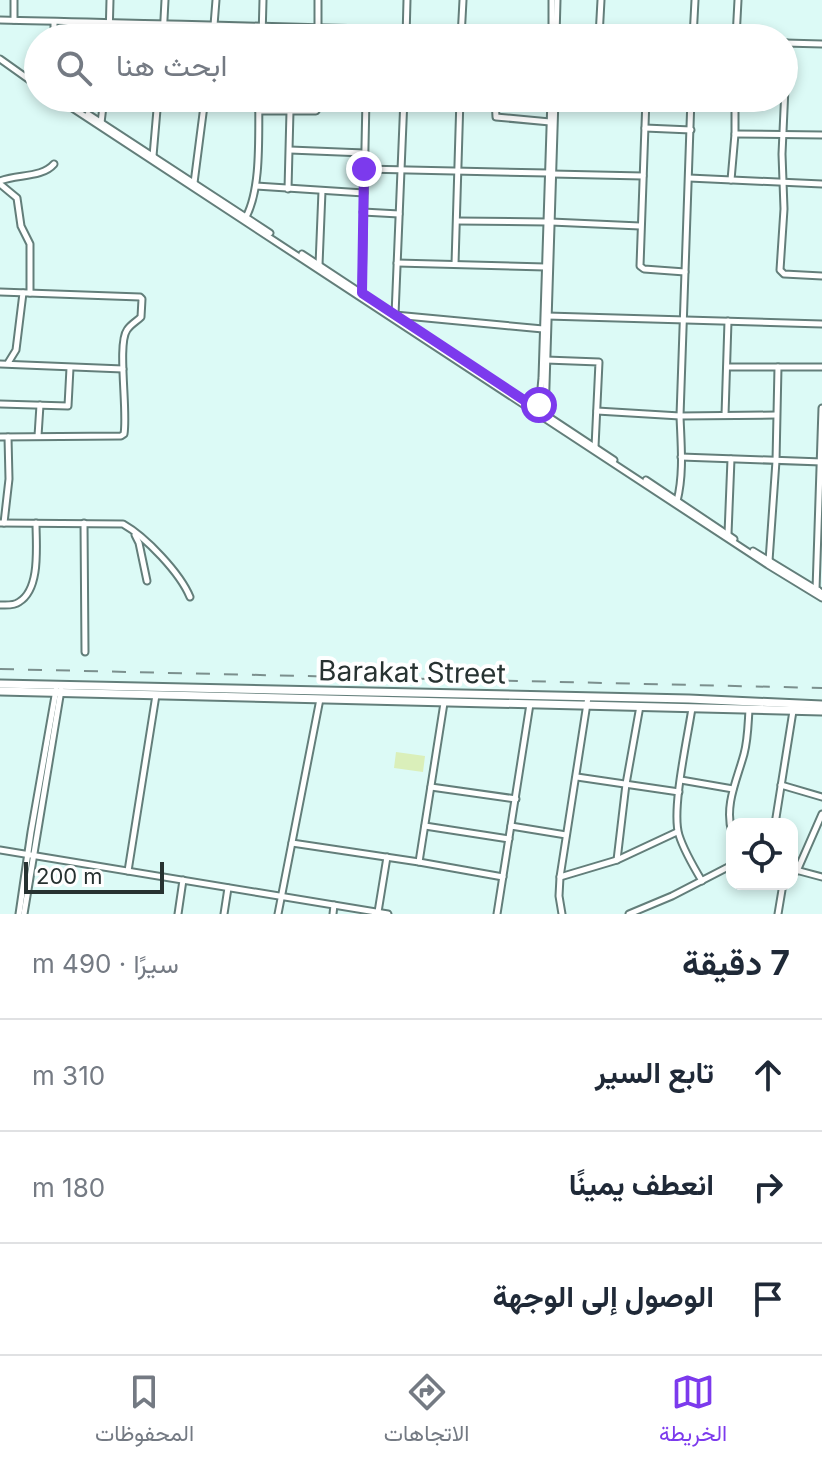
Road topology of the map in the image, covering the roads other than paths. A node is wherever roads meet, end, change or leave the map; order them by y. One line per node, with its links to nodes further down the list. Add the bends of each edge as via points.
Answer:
1 (14, 0): 14 (street)
2 (110, 0): 16 (street)
3 (165, 0): 17 (street)
4 (216, 0): 18 (street)
5 (263, 0): 19 (street)
6 (318, 0): 20 (street)
7 (407, 0): 21 (street)
8 (463, 0): 22 (street)
9 (554, 0): 23 (street)
10 (601, 0): 24 (street)
11 (695, 0): 25 (street)
12 (738, 0): 26 (street)
13 (0, 20): 14 (street)
14 (14, 20): 15 (street)
15 (54, 22): 16 (street)
16 (110, 23): 17 (street)
17 (164, 24)
18 (214, 24)
19 (262, 24)
20 (318, 24)
21 (406, 24)
22 (462, 24)
23 (554, 24)
24 (600, 24)
25 (694, 24)
26 (737, 24)
27 (798, 43): 28 (street)
28 (822, 44)
29 (0, 58): 30 (street)
30 (24, 74)
31 (79, 112): 74 (street)
32 (84, 112): 49 (street)
33 (102, 112): 49 (street)
34 (157, 112): 57 (street)
35 (203, 112): 67 (street)
36 (259, 112): 70 (street)
37 (290, 112): 55 (street)
38 (365, 112): 56 (street)
39 (403, 112): 60 (street)
40 (460, 112): 61 (street)
41 (496, 112): 48 (street, via 496,117)
42 (551, 112): 48 (street)
43 (552, 112): 62 (street)
44 (646, 112): 50 (street)
45 (691, 112): 51 (street)
46 (735, 112): 52 (street)
47 (784, 112): 53 (street)
48 (550, 122): 62 (street)
49 (101, 123): 57 (street)
50 (645, 128): 51 (street); 63 (street)
51 (691, 130): 64 (street)
52 (735, 134): 53 (street); 65 (street)
53 (783, 134): 54 (street); 68 (street)
54 (822, 135)
55 (290, 150): 56 (street); 71 (street)
56 (364, 153): 59 (street)
57 (153, 156): 67 (street)
58 (54, 164): 66 (street)
59 (364, 169): 60 (street); 73 (street)
60 (401, 170): 61 (street); 76 (street)
61 (458, 172): 62 (street); 78 (street)
62 (550, 174): 63 (street); 79 (street)
63 (643, 176): 80 (street)
64 (689, 178): 65 (street); 85 (street)
65 (731, 180): 68 (street)
66 (0, 182): 88 (street, via 17,198 30,244)
67 (194, 183): 74 (street)
68 (783, 183): 69 (street); 86 (street, via 781,273)
69 (822, 184)
70 (256, 186): 71 (street); 77 (street)
71 (288, 189): 72 (street)
72 (322, 191): 73 (street); 83 (street)
73 (364, 193): 75 (street)
74 (214, 198): 77 (street); 107 (street)
75 (363, 212): 76 (street); 89 (street)
76 (399, 214): 81 (street)
77 (246, 217): 83 (street)
78 (457, 221): 79 (street); 82 (street)
79 (549, 222): 80 (street); 84 (street); 91 (street)
80 (640, 226): 85 (street, via 641,268)
81 (397, 263): 82 (street); 90 (street)
82 (455, 264): 84 (street)
83 (319, 265): 89 (street)
84 (545, 267): 91 (street)
85 (685, 272): 92 (street)
86 (822, 276)
87 (0, 292): 88 (street)
88 (26, 293): 97 (street, via 16,350); 102 (street, via 142,298 141,317 125,332)
89 (362, 293): 90 (street)
90 (395, 315): 95 (street); 107 (street)
91 (545, 316): 92 (street); 95 (street); 96 (street)
92 (683, 320): 93 (street); 110 (street)
93 (728, 321): 94 (street); 98 (street)
94 (822, 324)
95 (543, 329): 107 (street)
96 (546, 360): 106 (street, via 599,362); 107 (street)
97 (4, 364): 101 (street)
98 (727, 367): 99 (street); 108 (street)
99 (778, 367): 100 (street); 109 (street)
100 (822, 367)
101 (70, 368): 102 (street); 104 (street, via 68,406)
102 (123, 369): 111 (street, via 124,434)
103 (0, 404): 104 (street)
104 (40, 405): 111 (street)
105 (822, 408): 118 (street)
106 (597, 411): 110 (street); 114 (street)
107 (542, 414): 114 (street); 128 (street, via 768,565)
108 (725, 415): 109 (street); 110 (street)
109 (776, 415): 117 (street)
110 (680, 416): 115 (street)
111 (38, 436): 113 (street)
112 (0, 437): 113 (street)
113 (8, 437): 120 (street)
114 (595, 447): 119 (street)
115 (681, 457): 116 (street); 119 (street)
116 (731, 459): 117 (street); 124 (street)
117 (776, 461): 118 (street); 126 (street)
118 (822, 462): 125 (street)
119 (677, 501): 124 (street)
120 (2, 523): 121 (street)
121 (36, 523): 122 (street); 130 (street, via 33,584 17,604)
122 (84, 523): 123 (street, via 118,523); 131 (street)
123 (132, 530): 127 (street); 129 (street, via 160,554)
124 (728, 535): 126 (street)
125 (820, 539): 128 (street)
126 (769, 561): 128 (street)
127 (147, 581)
128 (821, 592)
129 (190, 597)
130 (0, 605)
131 (85, 652)
132 (0, 684): 133 (main road, Barakat Street)
133 (59, 689): 134 (main road, Barakat Street); 135 (main road, Barakat Street); 137 (main road, Barakat Street); 164 (street)
134 (0, 691)
135 (156, 695): 136 (main road, Barakat Street); 170 (street)
136 (320, 699): 138 (main road, Barakat Street); 162 (street)
137 (588, 701): 139 (main road, Barakat Street); 140 (main road, Barakat Street); 142 (main road, Barakat Street, via 689,699); 145 (street)
138 (444, 703): 139 (main road, Barakat Street); 149 (street)
139 (530, 703): 153 (street)
140 (640, 706): 141 (main road, Barakat Street); 147 (street)
141 (692, 708): 143 (main road, Barakat Street); 146 (street)
142 (822, 708): 144 (main road, Barakat Street)
143 (749, 710): 144 (main road, Barakat Street); 150 (street, via 747,742)
144 (793, 711): 148 (street)
145 (577, 777): 147 (street); 160 (street)
146 (681, 780): 150 (street); 151 (street)
147 (626, 784): 151 (street); 166 (street)
148 (781, 785): 152 (street); 156 (street)
149 (431, 787): 153 (street); 157 (street)
150 (733, 789): 155 (street)
151 (679, 792): 159 (street)
152 (822, 797)
153 (516, 799): 158 (street)
154 (822, 814): 168 (street)
155 (730, 818)
156 (776, 818)
157 (425, 826): 161 (street); 167 (street)
158 (511, 826): 160 (street); 161 (street)
159 (677, 832): 166 (street); 176 (street)
160 (566, 835): 173 (street)
161 (509, 839): 172 (street)
162 (292, 843): 165 (street); 179 (street)
163 (0, 850): 164 (street)
164 (30, 854): 170 (street); 183 (street)
165 (387, 857): 167 (street); 181 (street)
166 (617, 860): 173 (street)
167 (419, 862): 172 (street)
168 (798, 862)
169 (726, 868): 176 (street)
170 (128, 871): 175 (street)
171 (798, 871): 174 (street)
172 (503, 877): 189 (street)
173 (560, 877): 190 (street)
174 (822, 877)
175 (183, 880): 177 (street); 184 (street)
176 (702, 881): 182 (street)
177 (228, 888): 179 (street); 185 (street)
178 (782, 890): 192 (street)
179 (281, 896): 180 (street); 186 (street)
180 (334, 905): 181 (street); 187 (street)
181 (378, 912): 188 (street)
182 (640, 912): 191 (street)
183 (22, 914)
184 (178, 914)
185 (224, 914)
186 (278, 914)
187 (333, 914)
188 (388, 914)
189 (497, 914)
190 (562, 914)
191 (629, 914)
192 (778, 914)

